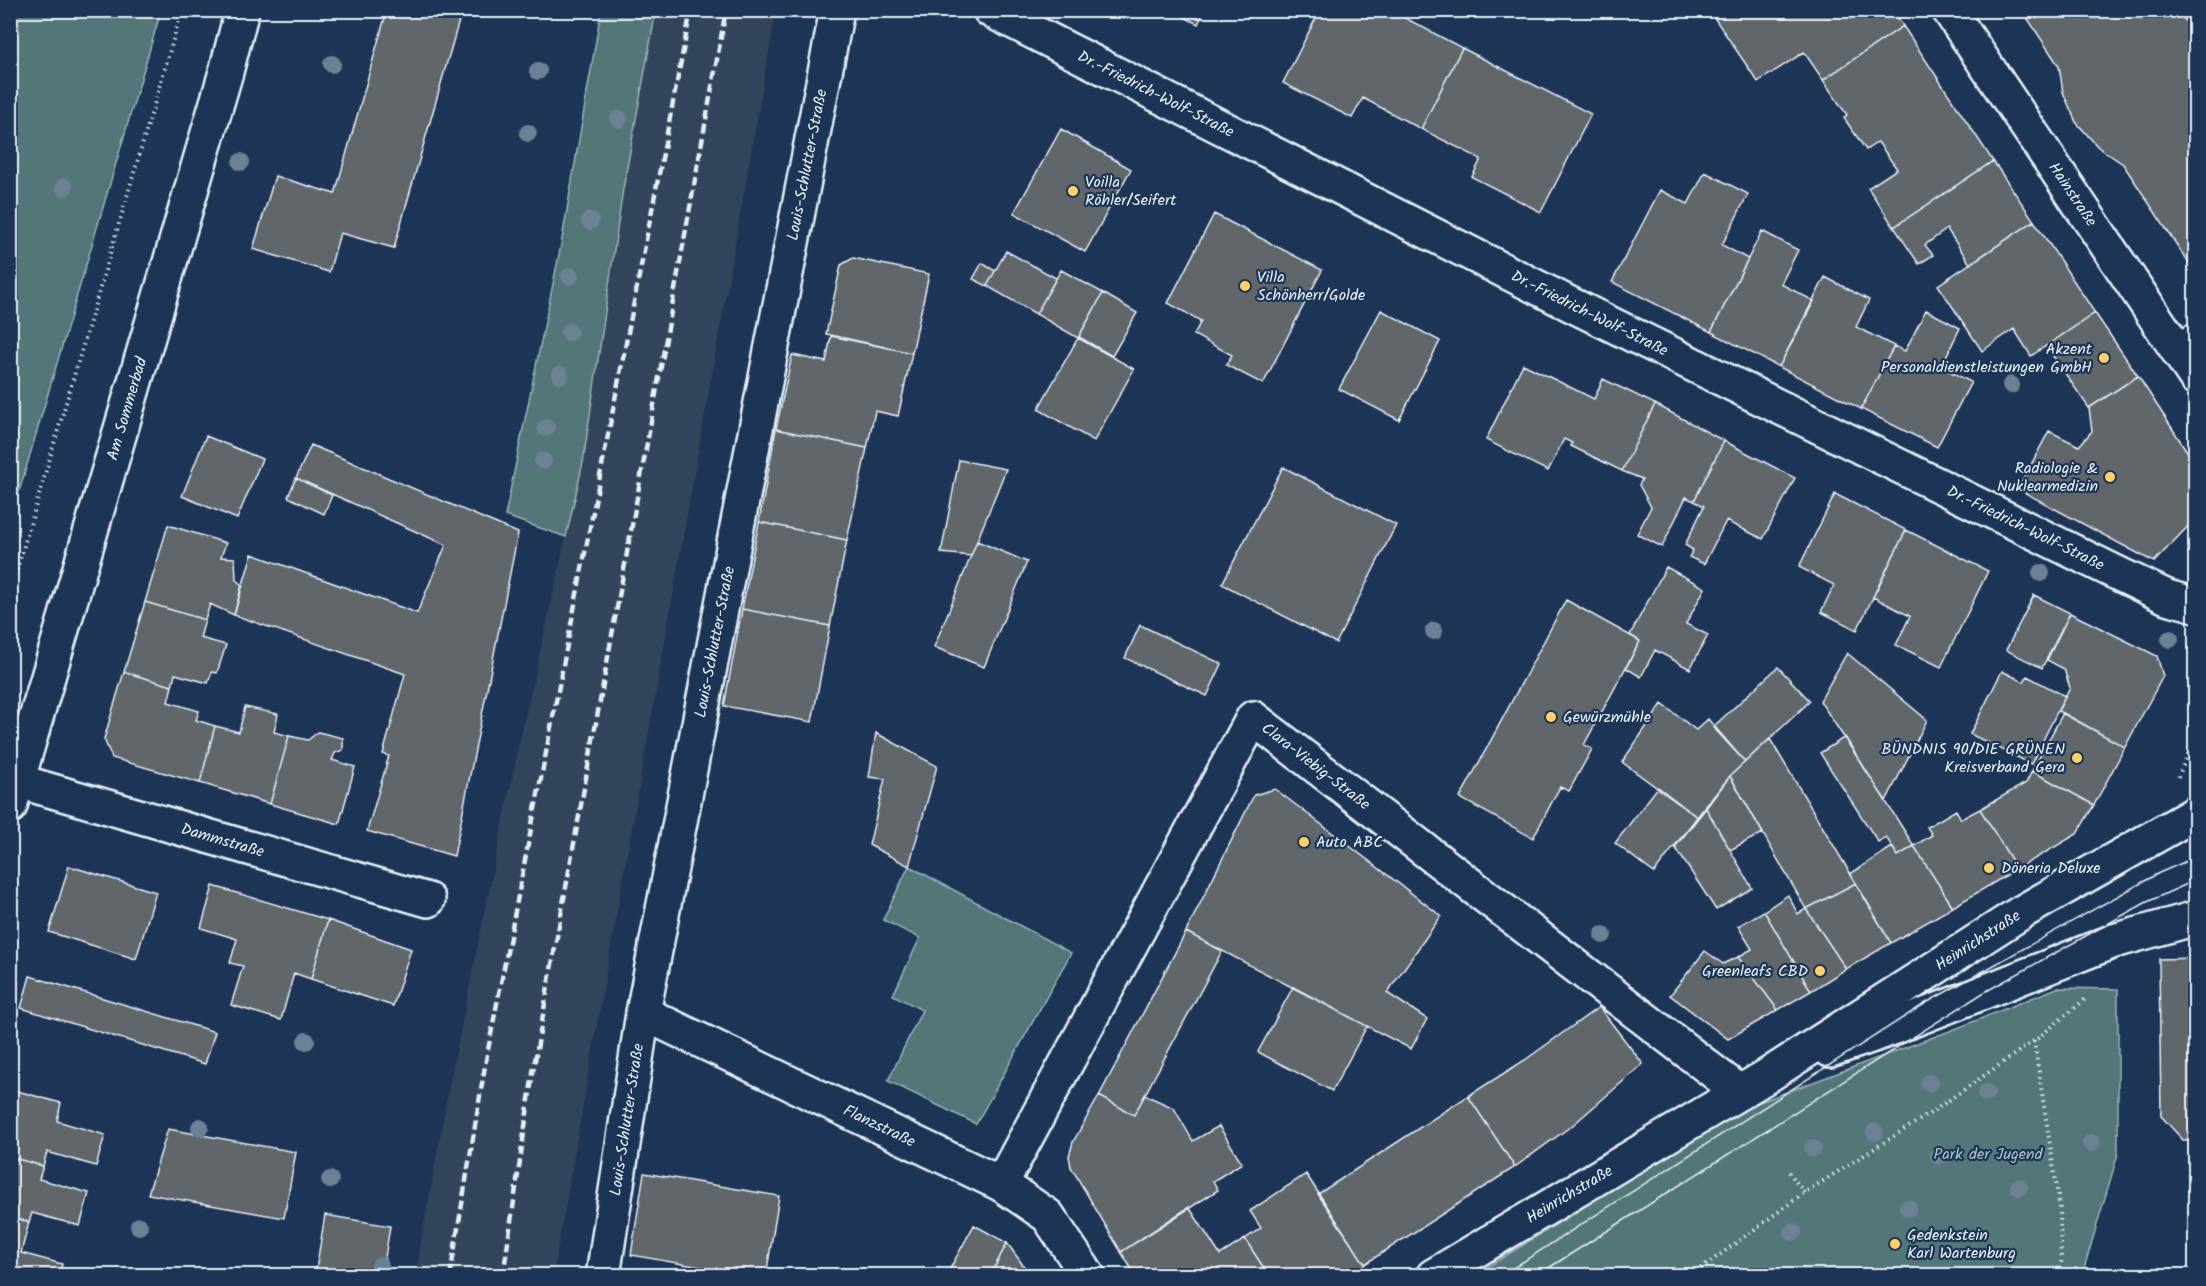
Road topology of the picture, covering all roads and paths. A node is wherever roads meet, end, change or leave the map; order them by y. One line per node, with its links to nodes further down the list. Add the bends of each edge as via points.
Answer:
1 (182, 10): 8 (path)
2 (242, 10): 10 (street, Am Sommerbad)
3 (837, 10): 15 (street, Louis-Schlutter-Straße)
4 (990, 10): 9 (street, Dr.-Friedrich-Wolf-Straße, via 1593,316 2134,582)
5 (1949, 10): 6 (street, Hainstraße, via 2037,144)
6 (2185, 340): 7 (street, Hainstraße)
7 (2196, 378)
8 (10, 593)
9 (2196, 605)
10 (14, 794): 12 (street, Dammstraße)
11 (2196, 813): 17 (street, Heinrichstraße, via 2022,912)
12 (428, 900)
13 (2196, 918): 17 (street, Heinrichstraße, via 2114,941 1820,1054)
14 (2091, 994): 16 (path)
15 (643, 1013): 19 (street, Flanzstraße); 21 (street, Louis-Schlutter-Straße)
16 (2034, 1041): 20 (path, via 1929,1114); 25 (path, via 2060,1209)
17 (1754, 1084): 19 (street, Clara-Viebig-Straße, via 1253,718); 23 (street, Heinrichstraße)
18 (1789, 1172): 20 (path)
19 (1001, 1184): 22 (street, Flanzstraße, via 1048,1216)
20 (1804, 1193): 24 (path)
21 (603, 1275)
22 (1088, 1275)
23 (1433, 1275)
24 (1691, 1275)
25 (2058, 1275)

